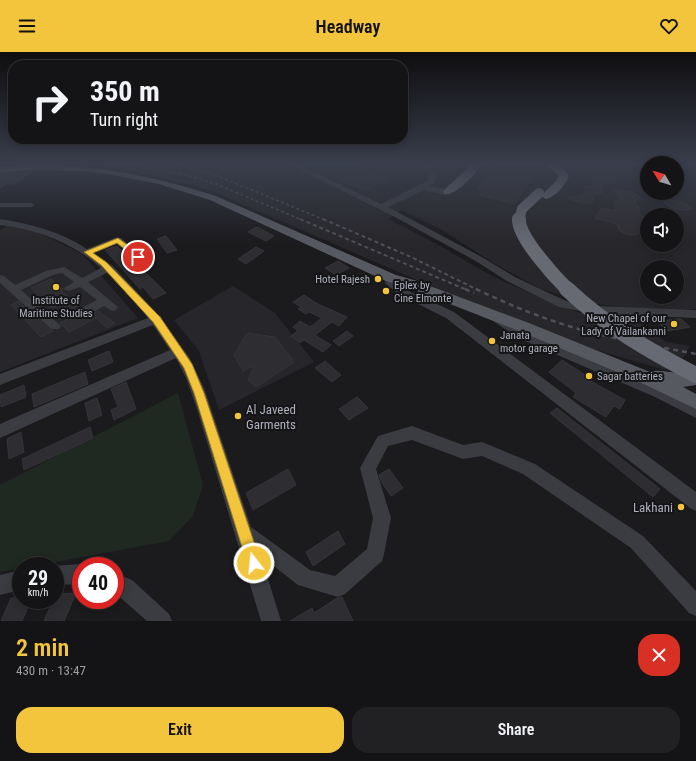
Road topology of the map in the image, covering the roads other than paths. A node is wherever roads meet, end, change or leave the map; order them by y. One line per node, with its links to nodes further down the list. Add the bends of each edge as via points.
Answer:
1 (191, 191): 17 (main road)
2 (347, 191): 11 (street)
3 (416, 191): 11 (street)
4 (436, 191): 7 (street)
5 (546, 191): 8 (highway)
6 (551, 191): 8 (highway)
7 (448, 192)
8 (542, 195): 28 (highway, bridge, via 522,208 520,226 527,241 566,288 624,334)
9 (0, 205): 10 (street)
10 (32, 205)
11 (381, 207): 22 (street, via 511,279 563,304 597,310)
12 (0, 222): 13 (street, via 24,224 42,230)
13 (88, 252): 14 (street, via 118,240); 15 (street)
14 (149, 266)
15 (108, 268): 18 (street); 24 (street)
16 (0, 278): 20 (street)
17 (391, 278): 23 (main road); 33 (street, via 390,283 402,292 455,318)
18 (81, 282): 19 (street); 20 (street, via 64,270 58,270); 21 (street, via 108,304)
19 (69, 288)
20 (14, 290): 25 (street)
21 (86, 311)
22 (696, 314)
23 (495, 316): 27 (main road); 31 (street, via 522,335 660,393)
24 (156, 320): 26 (street); 29 (street)
25 (55, 326)
26 (178, 352): 32 (street); 34 (street, via 188,367 199,393)
27 (634, 372): 28 (main road, via 667,380); 30 (main road)
28 (695, 378)
29 (0, 380)
30 (696, 402)
31 (696, 412)
32 (0, 431)
33 (696, 502)
34 (245, 534): 38 (street, via 304,578 338,587 375,554 382,518 368,468 383,441 412,433 463,452 482,449 529,469 637,542); 40 (street)
35 (12, 582): 36 (street)
36 (0, 585)
37 (124, 588): 39 (street)
38 (696, 606)
39 (162, 621)
40 (271, 621)

